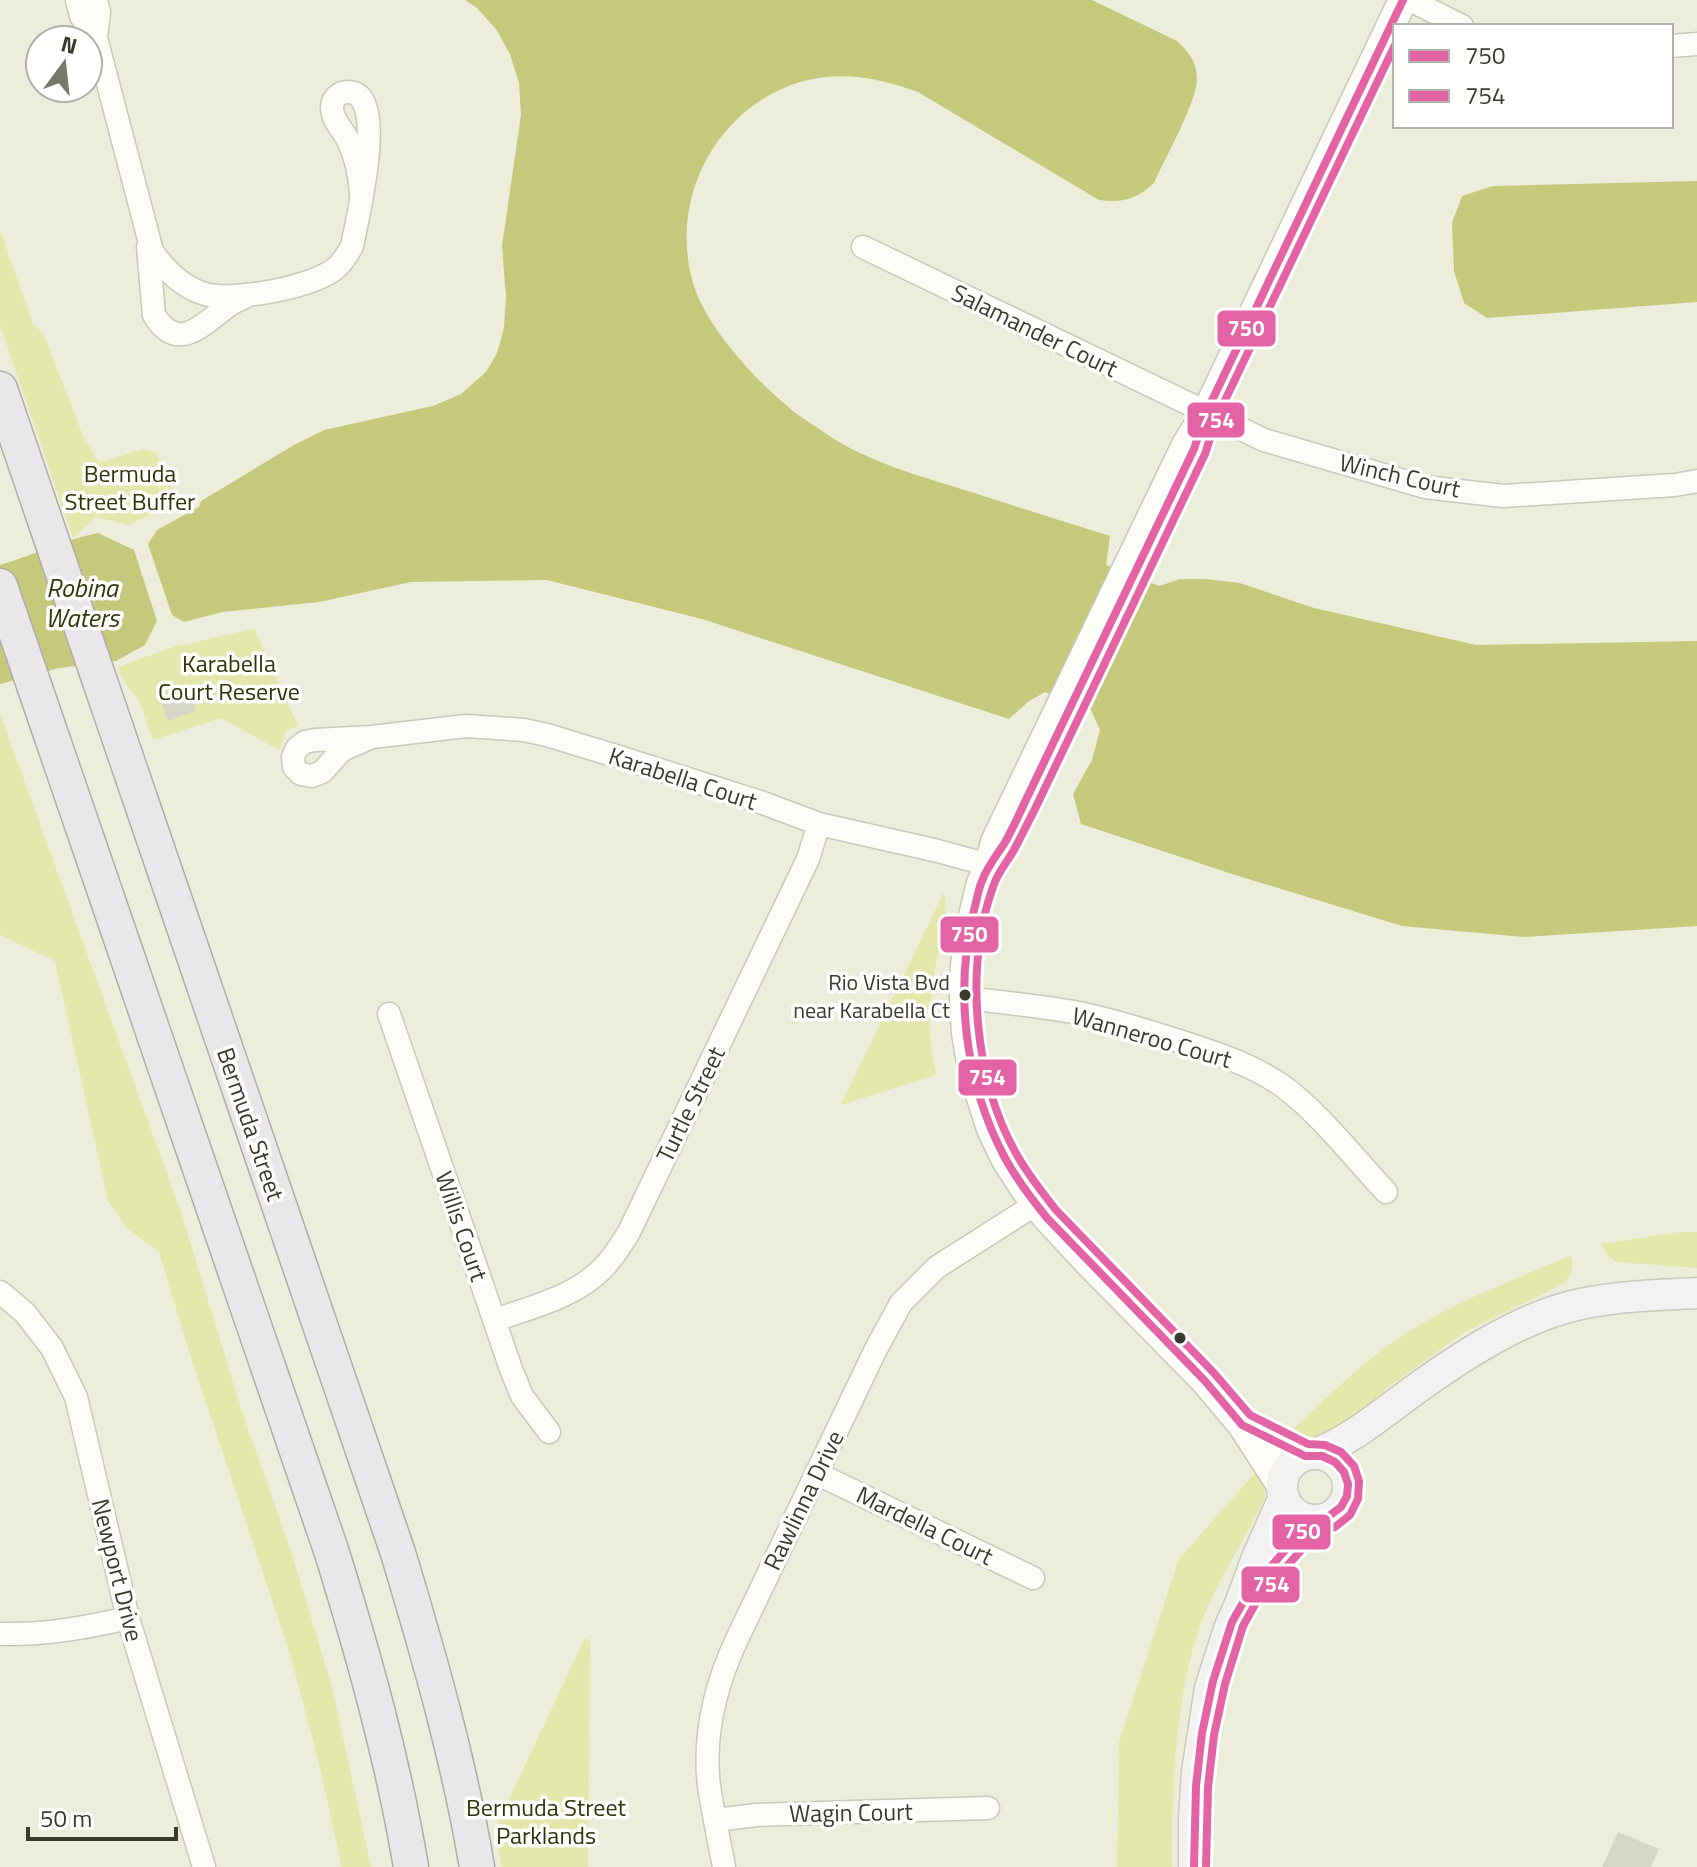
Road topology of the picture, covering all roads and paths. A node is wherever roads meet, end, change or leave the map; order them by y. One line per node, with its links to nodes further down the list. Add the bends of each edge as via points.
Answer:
1 (77, 0): 5 (street)
2 (96, 0): 6 (street)
3 (1403, 0): 18 (street)
4 (1410, 0): 7 (street)
5 (86, 24)
6 (98, 24)
7 (1458, 24)
8 (1697, 44): 9 (street)
9 (1673, 46)
10 (104, 69): 12 (street)
11 (361, 194): 15 (street, via 352,246 337,267 308,282)
12 (147, 238): 14 (street, via 162,266); 16 (street, via 154,315 171,332)
13 (863, 247): 18 (street, Salamander Court)
14 (198, 291): 15 (street); 16 (street, via 207,311)
15 (250, 295): 16 (street)
16 (190, 332)
17 (0, 389): 47 (main road, Bermuda Street, via 398,1553 441,1704)
18 (1206, 413): 19 (street, Winch Court, via 1264,440 1425,487 1503,496); 23 (street, via 1194,449 995,842)
19 (1697, 481)
20 (0, 586): 46 (main road, via 336,1567 381,1726)
21 (372, 737): 22 (street, Karabella Court, via 466,726 524,730)
22 (819, 824): 23 (street, Karabella Court); 30 (street, Turtle Street, via 808,859 616,1254 583,1285)
23 (989, 865): 24 (street, via 969,932)
24 (964, 998): 26 (street, Wanneroo Court, via 1080,1013 1253,1068 1300,1100); 27 (street, via 981,1101 1006,1160)
25 (389, 1014): 30 (street, Willis Court)
26 (1386, 1192)
27 (1036, 1204): 32 (street); 35 (street, Rawlinna Drive, via 937,1267 901,1303)
28 (0, 1292): 41 (street, Newport Drive, via 25,1313 52,1348 76,1397)
29 (1697, 1293): 31 (main road, via 1601,1301 1554,1312 1481,1347)
30 (495, 1320): 33 (street, Willis Court, via 522,1396)
31 (1402, 1401): 34 (main road, via 1335,1447); 36 (main road)
32 (1242, 1425): 34 (street); 37 (street)
33 (549, 1432)
34 (1310, 1455): 36 (main road, via 1335,1460); 37 (main road, via 1288,1468)
35 (816, 1473): 39 (street, Mardella Court); 44 (street, Rawlinna Drive, via 724,1666 709,1728)
36 (1347, 1479): 38 (main road, via 1339,1510)
37 (1283, 1492): 38 (main road, via 1295,1513); 40 (main road)
38 (1313, 1520): 40 (main road)
39 (1033, 1578)
40 (1240, 1604): 49 (main road, via 1210,1688 1202,1732)
41 (128, 1618): 42 (street, via 75,1630); 45 (street, Newport Drive)
42 (0, 1634)
43 (988, 1808): 44 (street, Wagin Court)
44 (715, 1820): 48 (street, Rawlinna Drive)
45 (204, 1867)
46 (411, 1867)
47 (477, 1867)
48 (724, 1867)
49 (1194, 1867)

